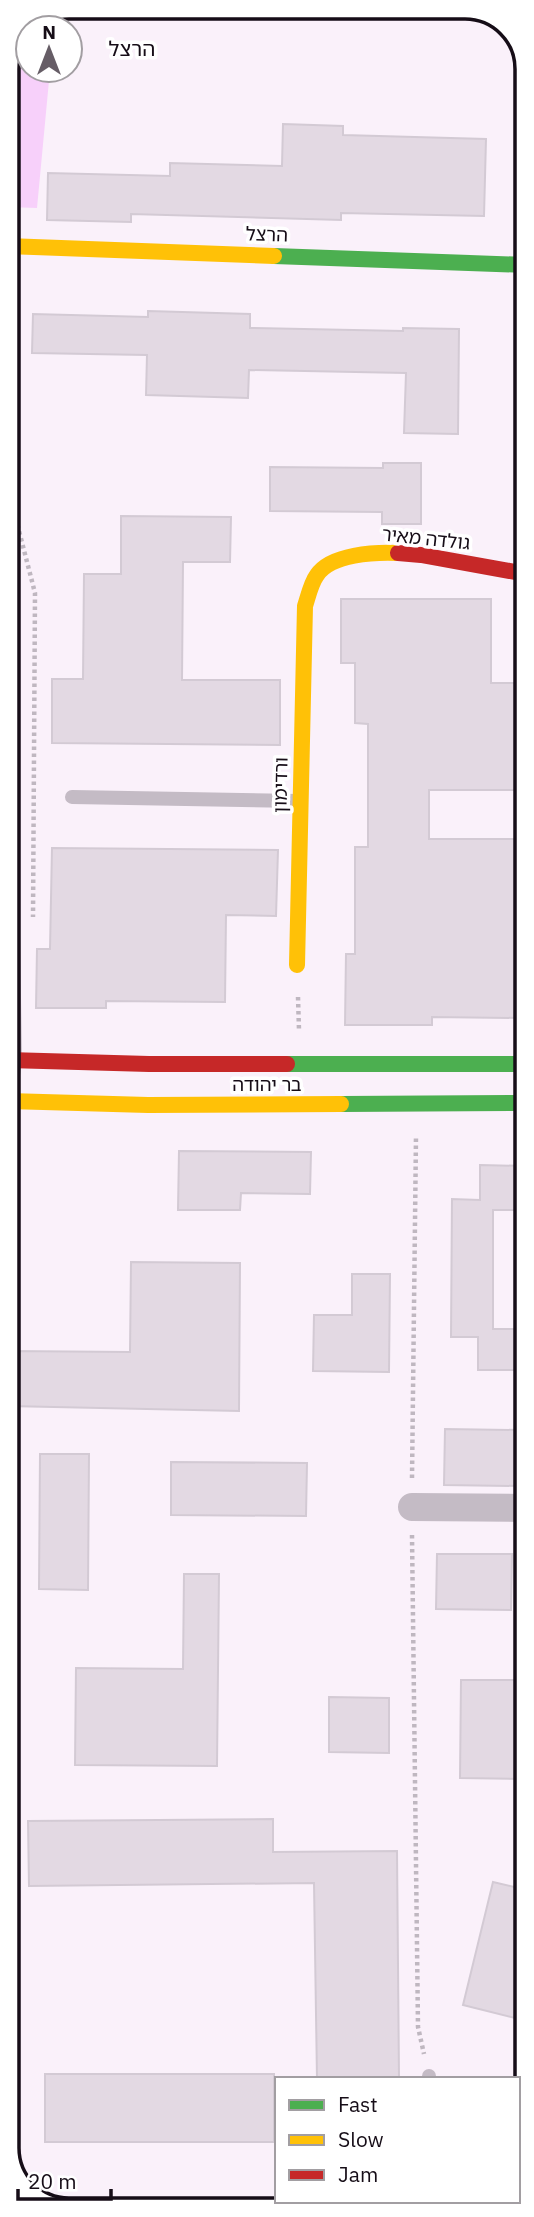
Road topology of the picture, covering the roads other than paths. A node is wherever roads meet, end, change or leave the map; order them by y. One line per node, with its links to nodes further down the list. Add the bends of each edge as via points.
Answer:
1 (19, 246): 2 (street, הרצל)
2 (515, 264)
3 (515, 572): 4 (street, גולדה מאיר, via 421,555 381,552 343,557 317,574)
4 (305, 606): 6 (street, ורדימון)
5 (72, 797): 6 (lane)
6 (300, 801): 7 (street, ורדימון)
7 (297, 965)
8 (19, 1061): 9 (street, בר יהודה)
9 (515, 1064)
10 (19, 1101): 11 (street, בר יהודה)
11 (515, 1103)
12 (412, 1507): 13 (street)
13 (515, 1508)

